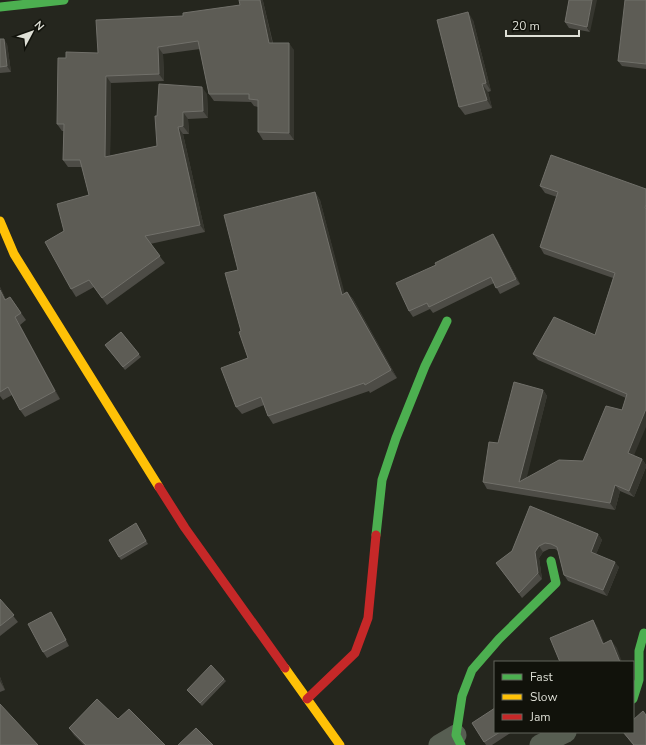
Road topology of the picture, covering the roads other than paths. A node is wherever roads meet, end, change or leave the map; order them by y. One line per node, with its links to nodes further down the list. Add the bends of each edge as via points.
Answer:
1 (64, 0): 2 (street)
2 (0, 7)
3 (0, 221): 8 (street, via 14,254 186,528)
4 (447, 321): 8 (street, via 425,366 382,480 368,618 355,653)
5 (551, 561): 10 (street, via 556,583 499,639 472,670 462,696)
6 (644, 633): 7 (street, via 639,651 639,680)
7 (634, 696)
8 (307, 699): 11 (street)
9 (564, 733): 12 (street)
10 (452, 742)
11 (340, 745)
12 (540, 745)

